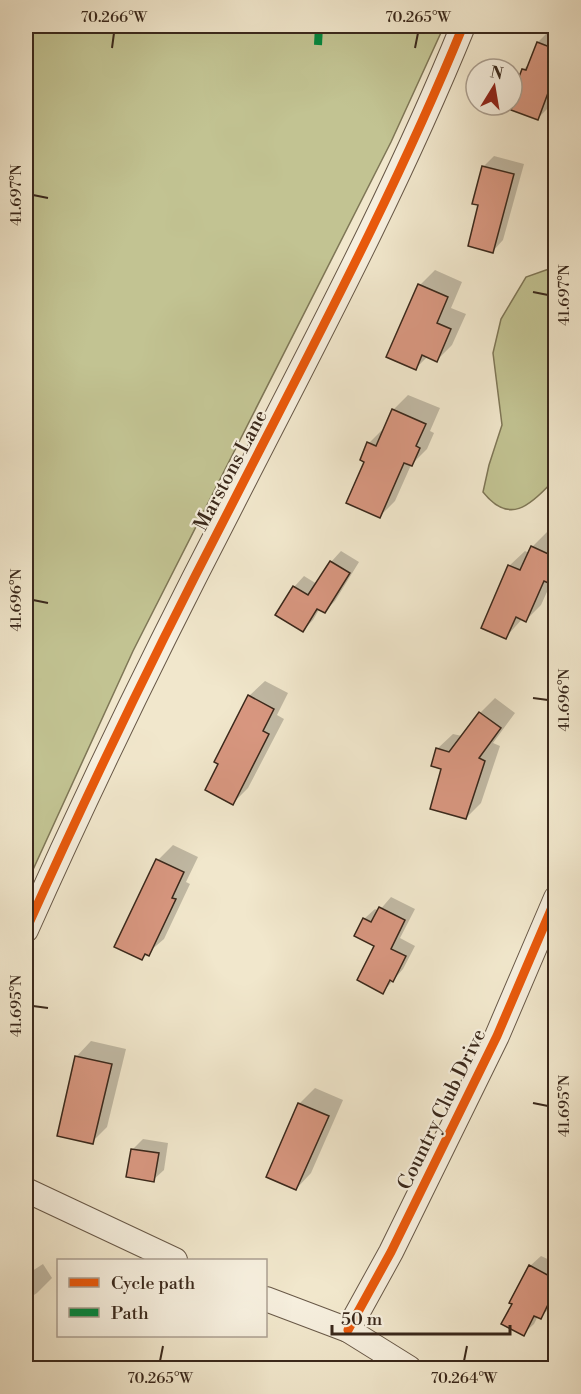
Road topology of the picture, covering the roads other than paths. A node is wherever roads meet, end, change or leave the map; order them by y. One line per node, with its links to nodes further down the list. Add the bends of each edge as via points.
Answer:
1 (463, 26): 3 (street, Marstons Lane, via 386,201 170,625)
2 (555, 898): 7 (street, Country Club Drive, via 496,1036 391,1252)
3 (26, 930)
4 (26, 1190): 5 (street)
5 (173, 1259)
6 (267, 1299): 7 (street)
7 (348, 1330): 8 (street)
8 (409, 1368)

